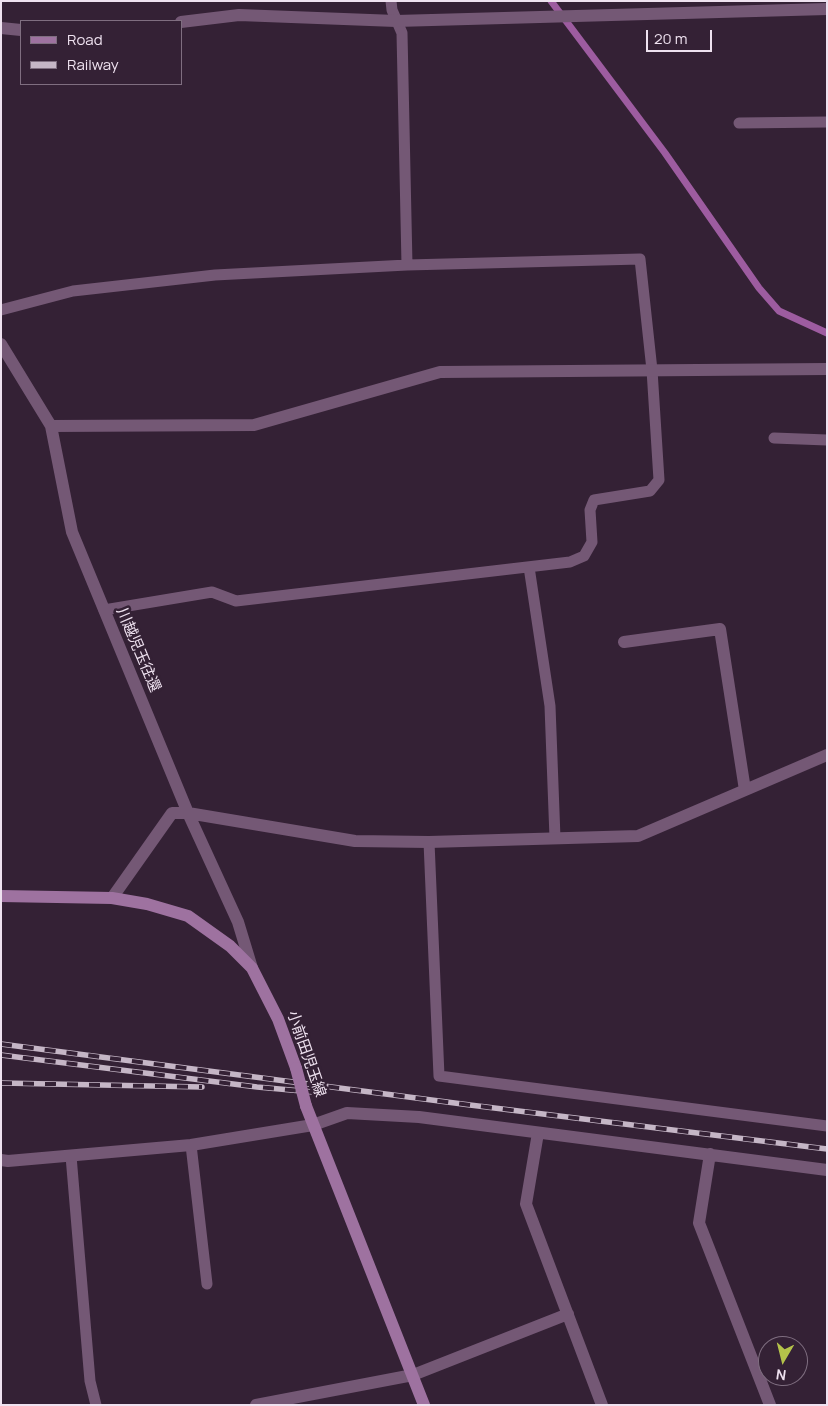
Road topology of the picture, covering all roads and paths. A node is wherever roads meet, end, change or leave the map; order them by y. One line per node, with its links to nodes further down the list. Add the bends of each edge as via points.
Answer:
1 (391, 1): 3 (lane)
2 (827, 9): 3 (street)
3 (396, 21): 4 (street, via 239,16); 9 (lane, via 402,33)
4 (182, 22)
5 (1, 28): 6 (street)
6 (20, 30)
7 (827, 122): 8 (lane)
8 (739, 123)
9 (407, 265): 10 (lane, via 215,275 72,291); 13 (lane, via 640,259)
10 (1, 310)
11 (1, 344): 14 (street, 川越児玉往還)
12 (827, 369): 13 (street)
13 (652, 370): 14 (street, via 440,372 254,425); 17 (lane, via 659,480 650,491 594,500 590,510 592,542 584,556 570,562)
14 (51, 426): 18 (street, 川越児玉往還, via 72,532)
15 (774, 438): 16 (lane)
16 (827, 440)
17 (529, 567): 18 (lane, via 236,601 212,592); 23 (lane, via 550,706)
18 (104, 610): 22 (street, 川越児玉往還)
19 (624, 642): 21 (street, via 720,629)
20 (827, 754): 21 (street)
21 (745, 790): 23 (street, via 638,836)
22 (188, 813): 24 (street, via 355,841); 26 (street, via 172,812); 27 (street, 川越児玉往還, via 238,922)
23 (555, 838): 24 (street)
24 (429, 842): 29 (lane, via 439,1076)
25 (1, 896): 26 (main road, 小前田児玉線)
26 (112, 898): 27 (main road, 小前田児玉線, via 188,916 230,946)
27 (252, 968): 28 (main road, 小前田児玉線, bridge, via 278,1019)
28 (313, 1125): 30 (street, via 347,1113 419,1117); 31 (street); 38 (main road, 小前田児玉線)
29 (827, 1126)
30 (538, 1133): 32 (street); 37 (street, via 526,1204)
31 (191, 1145): 33 (street); 36 (lane)
32 (710, 1154): 35 (street); 43 (street, via 699,1223)
33 (71, 1156): 34 (street); 39 (lane, via 90,1381)
34 (1, 1160)
35 (827, 1170)
36 (207, 1284)
37 (568, 1314): 38 (street); 42 (street)
38 (413, 1375): 40 (street); 41 (main road, 小前田児玉線)
39 (96, 1405)
40 (256, 1405)
41 (424, 1405)
42 (602, 1405)
43 (770, 1405)

